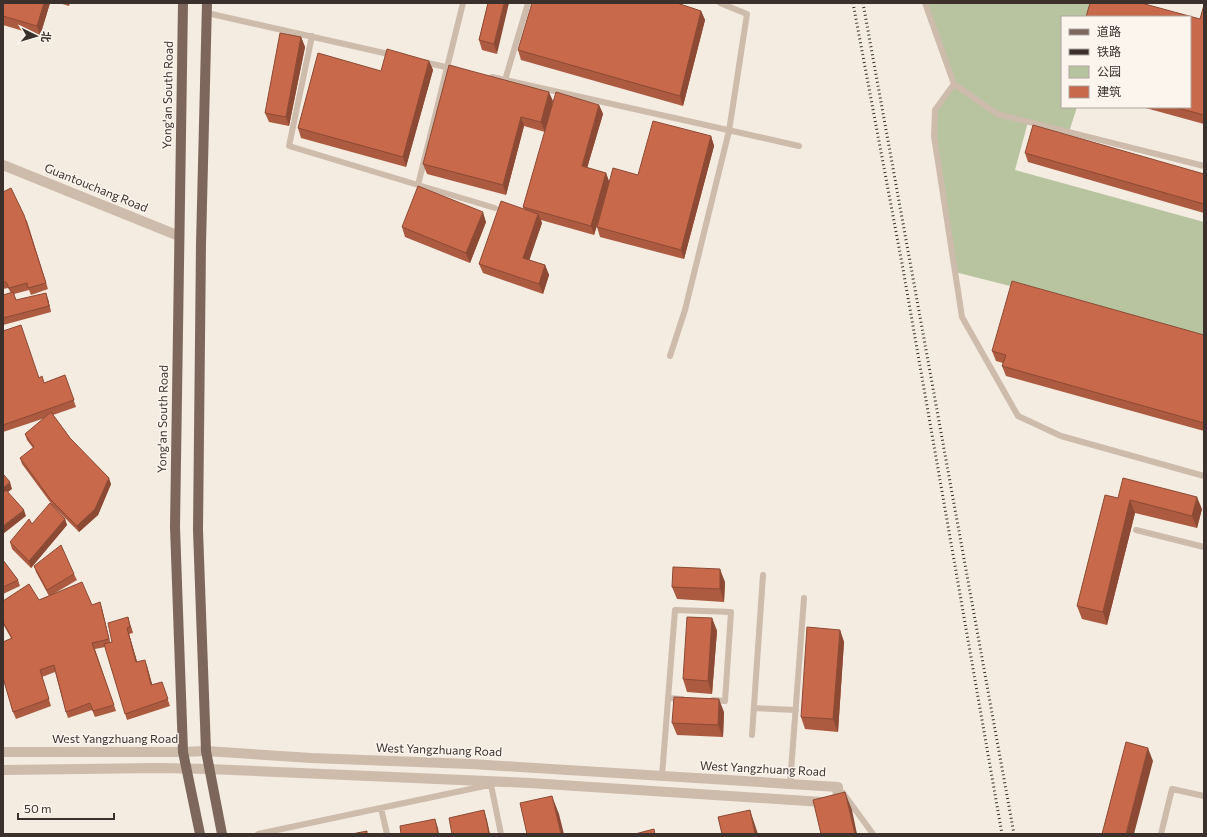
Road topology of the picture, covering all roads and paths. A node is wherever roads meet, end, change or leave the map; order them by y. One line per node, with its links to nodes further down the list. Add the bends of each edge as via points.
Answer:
1 (183, 3): 21 (main road, Yong'an South Road)
2 (463, 3): 10 (lane)
3 (528, 3): 13 (lane)
4 (720, 3): 15 (lane, via 747,14)
5 (925, 3): 14 (lane)
6 (207, 8): 7 (lane); 34 (main road, via 198,530)
7 (312, 36): 8 (lane); 19 (lane, via 289,146)
8 (403, 57)
9 (418, 60): 10 (lane)
10 (448, 67): 11 (lane); 19 (lane)
11 (462, 70)
12 (484, 75): 13 (lane)
13 (505, 80): 15 (lane)
14 (954, 84): 18 (lane, via 997,114); 23 (lane, via 935,110 934,136 962,317 1018,416 1061,436)
15 (729, 131): 16 (lane); 22 (lane, via 685,310)
16 (798, 146)
17 (3, 165): 21 (street, Guantouchang Road)
18 (1204, 166)
19 (418, 185): 20 (lane)
20 (495, 208)
21 (179, 236): 36 (main road, Yong'an South Road, via 175,527)
22 (670, 356)
23 (1204, 476)
24 (1136, 530): 25 (lane)
25 (1204, 548)
26 (763, 575): 31 (lane)
27 (804, 598): 32 (lane)
28 (668, 698): 29 (lane); 30 (lane, via 674,610 731,612 725,701); 40 (lane)
29 (689, 699)
30 (704, 700)
31 (754, 708): 32 (lane); 33 (lane)
32 (796, 710): 42 (lane)
33 (752, 736)
34 (206, 751): 36 (street, West Yangzhuang Road); 38 (main road); 40 (street, West Yangzhuang Road)
35 (3, 752): 36 (street, West Yangzhuang Road)
36 (183, 752): 37 (main road, Yong'an South Road)
37 (186, 769): 38 (street, West Yangzhuang Road); 39 (street, West Yangzhuang Road); 47 (main road, Yong'an South Road)
38 (209, 769): 41 (street, West Yangzhuang Road); 48 (main road)
39 (3, 770)
40 (662, 776): 42 (street, West Yangzhuang Road)
41 (503, 782): 43 (lane); 44 (street, West Yangzhuang Road, via 837,803)
42 (790, 784): 44 (street, West Yangzhuang Road)
43 (491, 785): 46 (lane); 51 (lane)
44 (838, 786): 52 (lane)
45 (1204, 796): 53 (lane, via 1172,789)
46 (381, 808): 49 (lane); 50 (lane)
47 (200, 834)
48 (222, 834)
49 (258, 834)
50 (387, 834)
51 (501, 834)
52 (872, 834)
53 (1161, 834)

